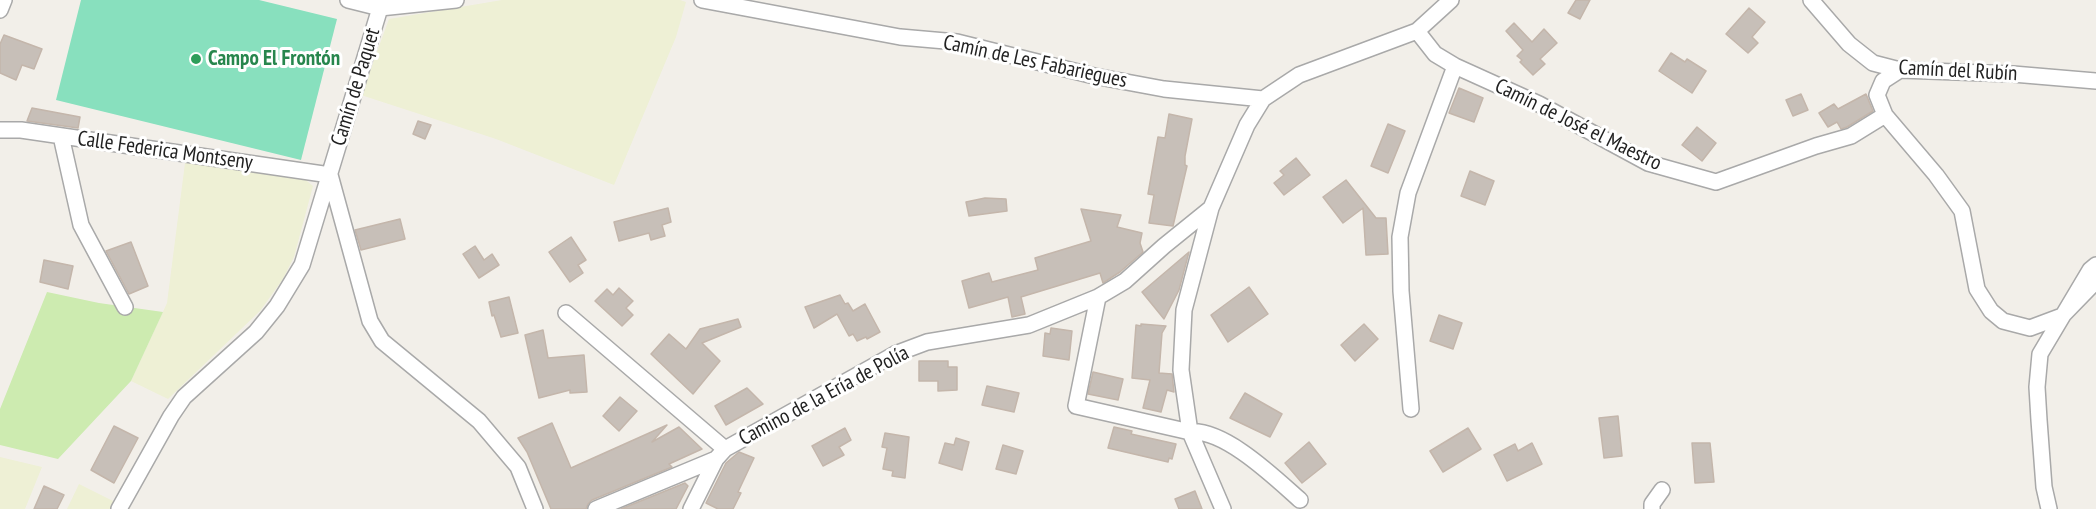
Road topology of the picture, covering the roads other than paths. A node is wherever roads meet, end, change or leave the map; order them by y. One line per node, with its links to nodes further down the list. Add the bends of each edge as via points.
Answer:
1 (4, 0): 8 (street)
2 (348, 0): 7 (street)
3 (456, 0): 7 (street)
4 (702, 0): 13 (street, Camín de Les Fabariegues, via 900,37 957,42 1164,89)
5 (1451, 0): 9 (street, Camino de la Ería de Polía)
6 (1810, 0): 11 (street, Camín del Rubín, via 1849,44 1873,63)
7 (383, 4): 17 (street, Camín de Paquet)
8 (0, 10)
9 (1417, 31): 10 (street, Camín de José el Maestro, via 1435,54); 13 (street, Camino de la Ería de Polía, via 1299,75)
10 (1455, 66): 14 (street, Camín de José el Maestro, via 1539,104 1648,163 1716,182 1851,136); 25 (street, via 1408,193 1400,237)
11 (1900, 70): 12 (street, Camín del Rubín); 14 (street, via 1883,81 1877,95)
12 (2096, 81)
13 (1263, 99): 18 (street, Camino de la Ería de Polía, via 1247,125)
14 (1885, 115): 24 (street, via 1962,212 1977,289 1991,311 2003,321 2030,328)
15 (0, 130): 16 (street, Calle Federica Montseny)
16 (61, 136): 17 (street, Calle Federica Montseny); 22 (street, via 81,225)
17 (330, 175): 30 (street, Camín de Paquet, via 302,265 277,306 256,332 184,397); 31 (street, via 370,321 382,341 479,421 518,467)
18 (1211, 207): 21 (street, Camino de la Ería de Polía, via 1125,281); 26 (street, via 1183,319 1181,370)
19 (2096, 265): 24 (street)
20 (2096, 281): 24 (street)
21 (1098, 297): 26 (street, via 1076,406); 27 (street, Camino de la Ería de Polía, via 1029,325 927,342 896,354)
22 (125, 307)
23 (566, 313): 27 (street)
24 (2062, 316): 36 (street, via 2040,354 2037,387)
25 (1411, 409)
26 (1190, 432): 29 (street, via 1201,431 1247,454); 34 (street)
27 (720, 454): 32 (street); 33 (street, Camino de la Ería de Polía)
28 (1662, 490): 35 (street)
29 (1300, 500)
30 (119, 509)
31 (535, 509)
32 (596, 509)
33 (692, 509)
34 (1223, 509)
35 (1652, 509)
36 (2049, 509)

